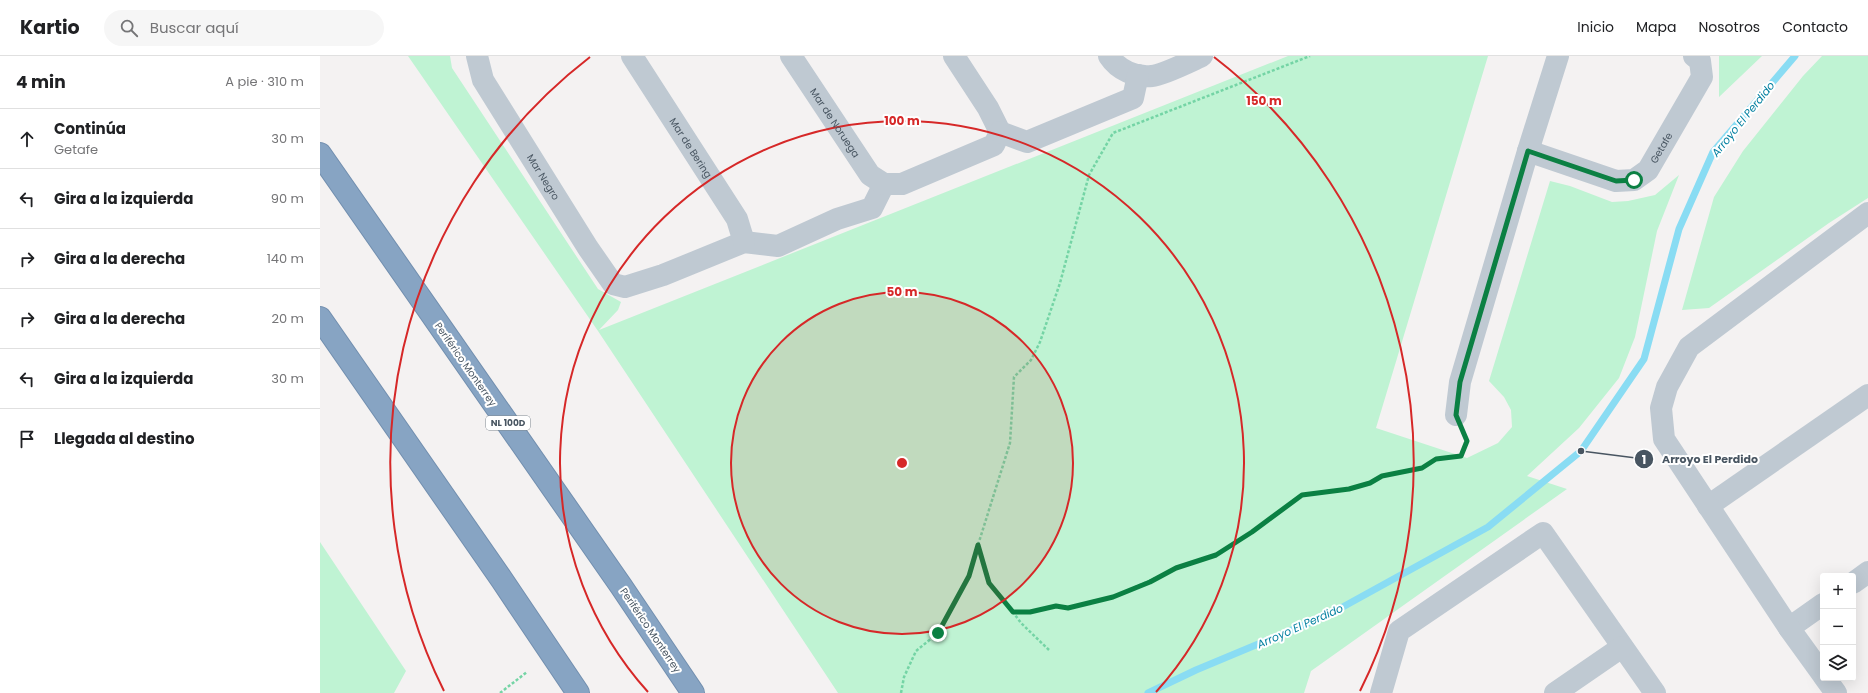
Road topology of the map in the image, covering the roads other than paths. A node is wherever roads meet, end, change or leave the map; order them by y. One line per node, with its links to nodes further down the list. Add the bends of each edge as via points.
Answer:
1 (477, 56): 15 (street, Mar Negro, via 483,80 613,284 625,287 663,275)
2 (632, 56): 15 (street, Mar de Bering, via 737,219)
3 (791, 56): 13 (street, Mar de Noruega, via 870,175)
4 (954, 56): 10 (street, via 988,108)
5 (1109, 56): 9 (street, via 1114,64 1131,74)
6 (1202, 56): 9 (street, via 1153,76)
7 (1558, 56): 11 (street)
8 (1694, 56): 11 (street, Getafe, via 1700,61 1702,77 1648,170 1634,180 1616,181)
9 (1138, 75): 10 (street, via 1133,98 1083,119 1027,142)
10 (1000, 132): 13 (street, via 994,145 902,184)
11 (1528, 151): 18 (street, via 1460,382)
12 (320, 154): 28 (highway, Periférico Monterrey / NL 100D)
13 (884, 184): 15 (street, via 872,208 837,219 778,246)
14 (1868, 213): 19 (street, via 1689,347 1667,386 1661,408 1664,439)
15 (744, 242)
16 (320, 318): 27 (highway)
17 (1868, 395): 19 (street)
18 (1456, 415)
19 (1708, 506): 23 (street)
20 (1868, 572): 21 (street)
21 (1856, 581)
22 (1820, 606): 23 (street)
23 (1789, 628): 25 (street)
24 (1622, 646): 29 (street, via 1543,533 1400,631); 30 (street); 31 (street)
25 (1820, 671)
26 (1827, 681): 32 (street)
27 (578, 693)
28 (693, 693)
29 (1381, 693)
30 (1555, 693)
31 (1655, 693)
32 (1836, 693)

